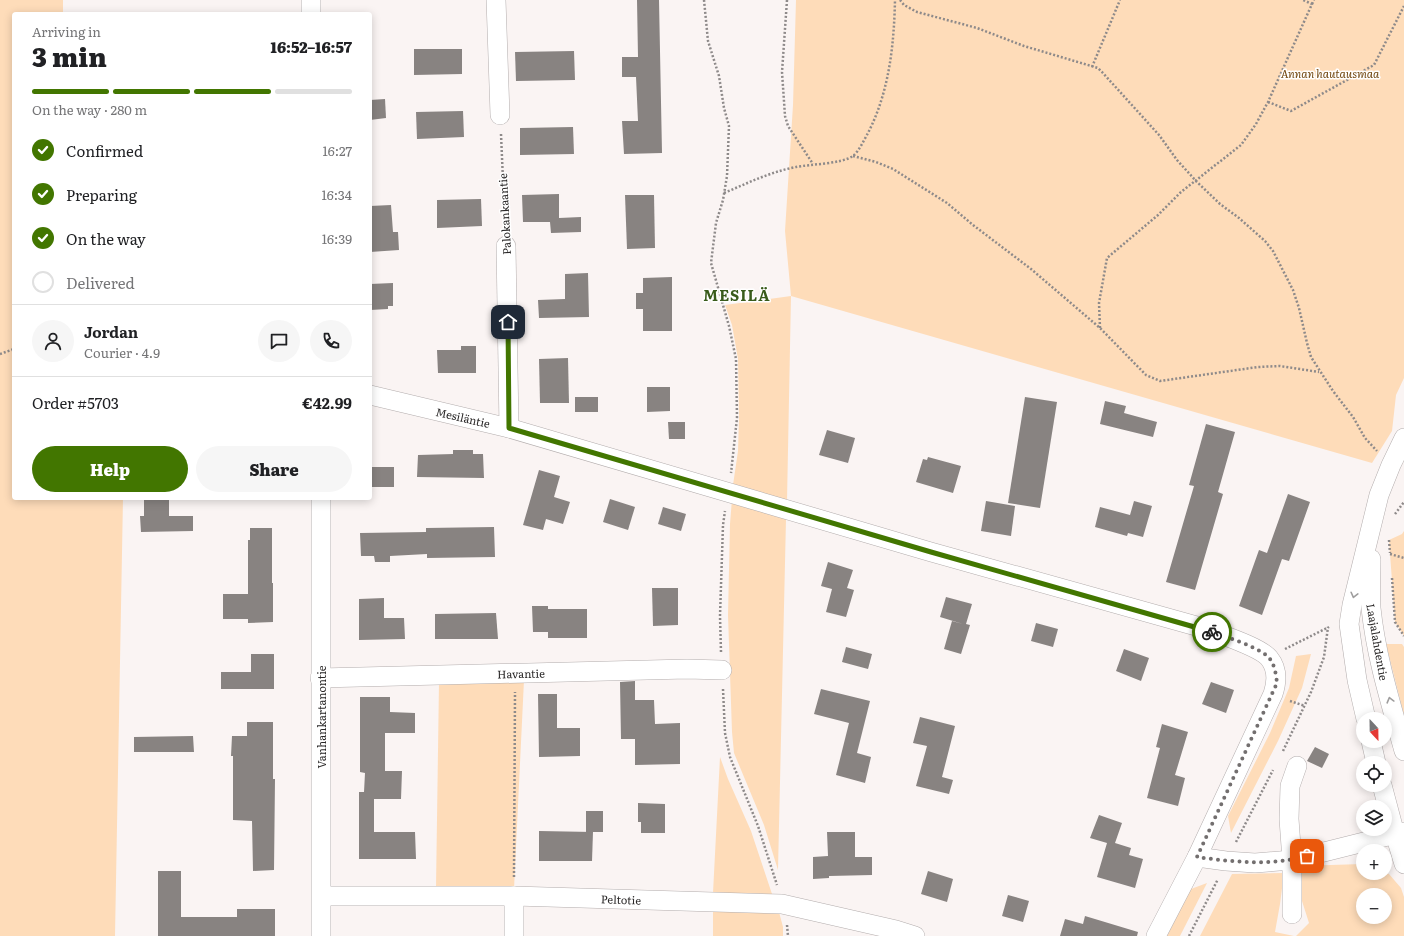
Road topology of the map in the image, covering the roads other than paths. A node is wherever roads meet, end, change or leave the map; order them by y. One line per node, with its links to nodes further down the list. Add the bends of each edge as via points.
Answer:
1 (311, 0): 3 (street)
2 (496, 0): 4 (street)
3 (311, 12)
4 (500, 115)
5 (506, 246): 7 (street, Palokankaantie)
6 (372, 395): 7 (street, Mesiläntie)
7 (509, 428): 18 (street, Mesiläntie, via 924,550 1206,629 1249,645 1269,658 1275,668 1277,683)
8 (1404, 438): 10 (street, Laajalahdentie, via 1379,495)
9 (321, 500): 12 (street, Vanhankartanontie)
10 (1370, 530): 13 (street, Laajalahdentie, one-way to 13, via 1349,624); 14 (street, Laajalahdentie, one-way to 10, via 1383,677 1373,623)
11 (722, 670): 12 (street, Havantie)
12 (320, 678): 21 (street, Vanhankartanontie)
13 (1364, 712)
14 (1404, 751)
15 (1297, 766): 19 (street, via 1290,786)
16 (1384, 792): 17 (street)
17 (1399, 833): 19 (street); 20 (street)
18 (1197, 857): 19 (street, via 1255,863); 27 (street)
19 (1292, 860): 23 (street)
20 (1404, 864)
21 (322, 896): 22 (street, Peltotie); 24 (street, Vanhankartanontie)
22 (514, 896): 25 (street); 26 (street, Peltotie, via 782,904)
23 (1292, 914)
24 (322, 936)
25 (514, 936)
26 (915, 936)
27 (1156, 936)

